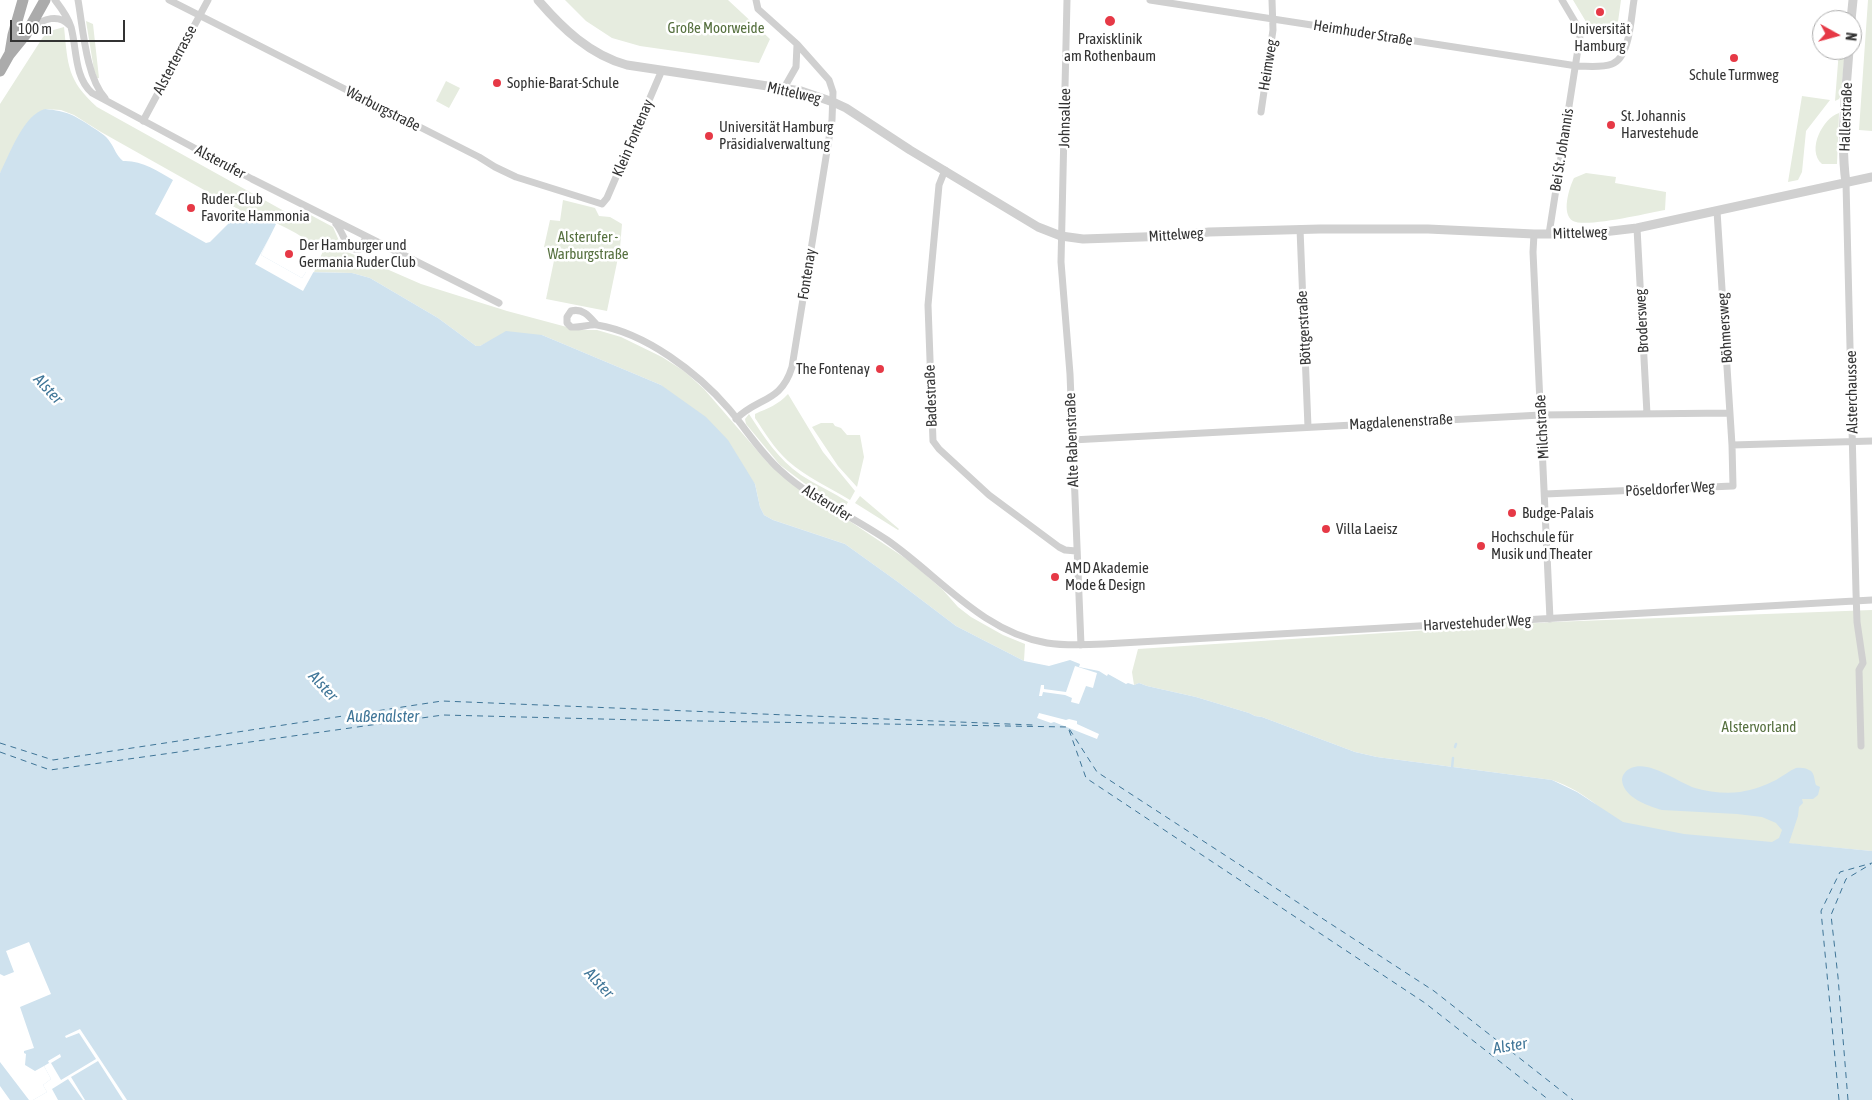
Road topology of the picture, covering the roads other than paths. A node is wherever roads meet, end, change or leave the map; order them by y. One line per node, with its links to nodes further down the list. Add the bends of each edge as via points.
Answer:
1 (23, 0): 19 (main road)
2 (45, 0): 17 (main road)
3 (56, 0): 16 (street, Alsterufer)
4 (78, 0): 25 (street, Alsterufer, via 92,75 98,90)
5 (169, 0): 14 (street, Warburgstraße)
6 (208, 0): 14 (street, Alsterterrasse)
7 (538, 0): 22 (street, Mittelweg, via 575,37 600,56 628,65)
8 (1067, 0): 39 (street, Johnsallee)
9 (1150, 0): 15 (street, Heimhuder Straße)
10 (1272, 0): 15 (street, Heimweg)
11 (1562, 0): 21 (street, Bei St. Johannis, via 1580,33)
12 (1634, 0): 21 (street, Heimhuder Straße, via 1626,44 1619,61)
13 (756, 3): 18 (street, Fontenay, via 758,9)
14 (200, 15): 28 (street, Alsterterrasse); 32 (street, Warburgstraße, via 501,170)
15 (1272, 18): 21 (street, Heimhuder Straße); 27 (street, Heimweg)
16 (71, 28): 17 (street, via 64,21 48,19 38,22); 25 (street, Alsterufer, via 85,85 92,93)
17 (26, 34): 19 (main road)
18 (797, 44): 24 (street, via 796,67); 26 (street, Fontenay, via 829,80)
19 (9, 55): 23 (main road)
20 (1848, 60): 31 (street, Hallerstraße)
21 (1577, 66): 38 (street, Bei St. Johannis)
22 (662, 70): 24 (street, Mittelweg); 32 (street, Klein Fontenay)
23 (0, 71)
24 (784, 88): 26 (street, Mittelweg)
25 (107, 100): 28 (street, Alsterufer)
26 (833, 102): 29 (street, Mittelweg); 46 (street, Fontenay, via 792,367 788,379 776,394 748,407)
27 (1261, 112)
28 (143, 121): 34 (street, Alsterufer)
29 (945, 170): 39 (street, Mittelweg, via 1038,227); 53 (street, Badestraße, via 939,185 929,303 932,435 936,445 989,495 1059,547)
30 (1872, 177): 31 (street, Mittelweg)
31 (1846, 183): 33 (street, Mittelweg); 49 (street, Alsterchaussee)
32 (602, 204)
33 (1716, 211): 35 (street, Mittelweg); 43 (street, Böhmersweg)
34 (333, 220): 40 (street, Alsterufer); 40 (street, via 352,249 360,249)
35 (1637, 228): 38 (street, Mittelweg, via 1586,234); 45 (street, Brodersweg)
36 (1300, 229): 37 (street, Mittelweg, via 1428,229); 39 (street, Mittelweg, via 1083,239); 47 (street, Böttgerstraße)
37 (1534, 234): 38 (street, Mittelweg); 44 (street, Milchstraße)
38 (1549, 234)
39 (1061, 236): 48 (street, Alte Rabenstraße)
40 (366, 237): 41 (street, Alsterufer)
41 (499, 303)
42 (596, 324): 46 (street, Alsterufer, via 644,342 672,358 704,384)
43 (1730, 412): 45 (street, Magdalenenstraße); 51 (street, Böhmersweg)
44 (1541, 414): 45 (street, Magdalenenstraße); 47 (street, Magdalenenstraße); 52 (street, Milchstraße)
45 (1647, 414)
46 (736, 419): 57 (street, Alsterufer, via 770,461 791,480 886,539 981,616 1026,637 1048,643)
47 (1308, 427): 48 (street, Magdalenenstraße)
48 (1072, 440): 53 (street, Alte Rabenstraße)
49 (1853, 441): 50 (street); 51 (street); 54 (street, Alsterchaussee)
50 (1872, 441)
51 (1732, 445): 52 (street, Pöseldorfer Weg, via 1733,486)
52 (1545, 494): 56 (street, Milchstraße)
53 (1076, 551): 57 (street, Alte Rabenstraße)
54 (1856, 600): 55 (street, Harvestehuder Weg); 56 (street, Harvestehuder Weg); 58 (street, Alsterchaussee, via 1863,663 1859,670)
55 (1872, 600)
56 (1550, 619): 57 (street, Harvestehuder Weg)
57 (1082, 645)
58 (1861, 746)

